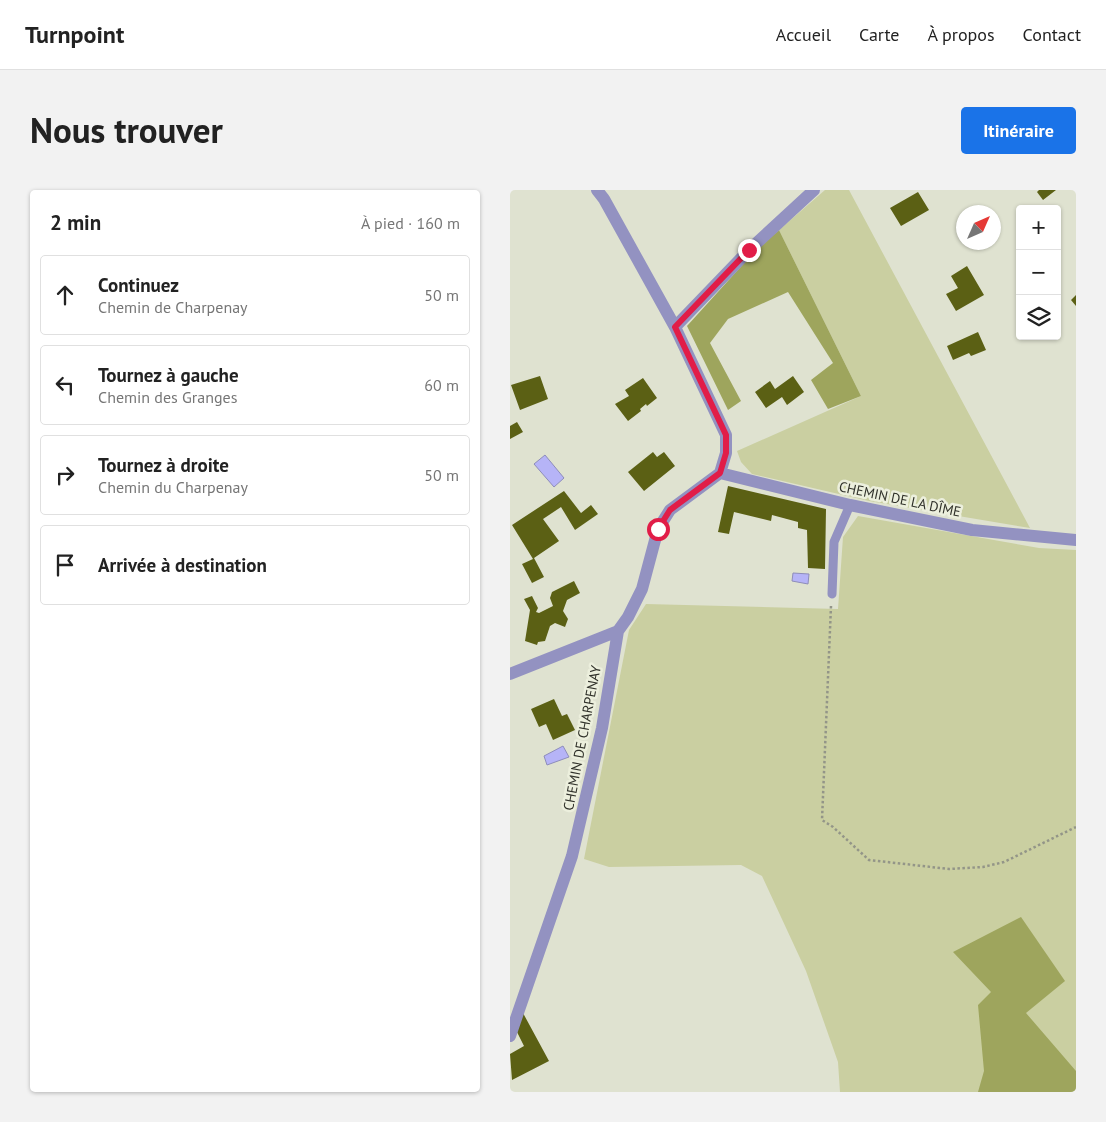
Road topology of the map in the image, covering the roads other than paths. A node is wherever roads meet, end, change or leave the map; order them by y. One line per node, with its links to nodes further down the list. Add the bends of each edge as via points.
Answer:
1 (596, 190): 3 (street)
2 (814, 190): 3 (street, via 749,250)
3 (675, 327): 4 (street, via 726,435 726,453)
4 (720, 473): 5 (street, CHEMIN DE LA DÎME); 8 (street, CHEMIN DE CHARPENAY, via 670,510 658,529 642,589)
5 (850, 505): 6 (street, CHEMIN DE LA DÎME, via 972,530); 7 (lane, via 834,542)
6 (1076, 540)
7 (832, 594)
8 (618, 631): 9 (street); 10 (street, CHEMIN DE CHARPENAY, via 602,728 572,856)
9 (510, 674)
10 (510, 1036)

